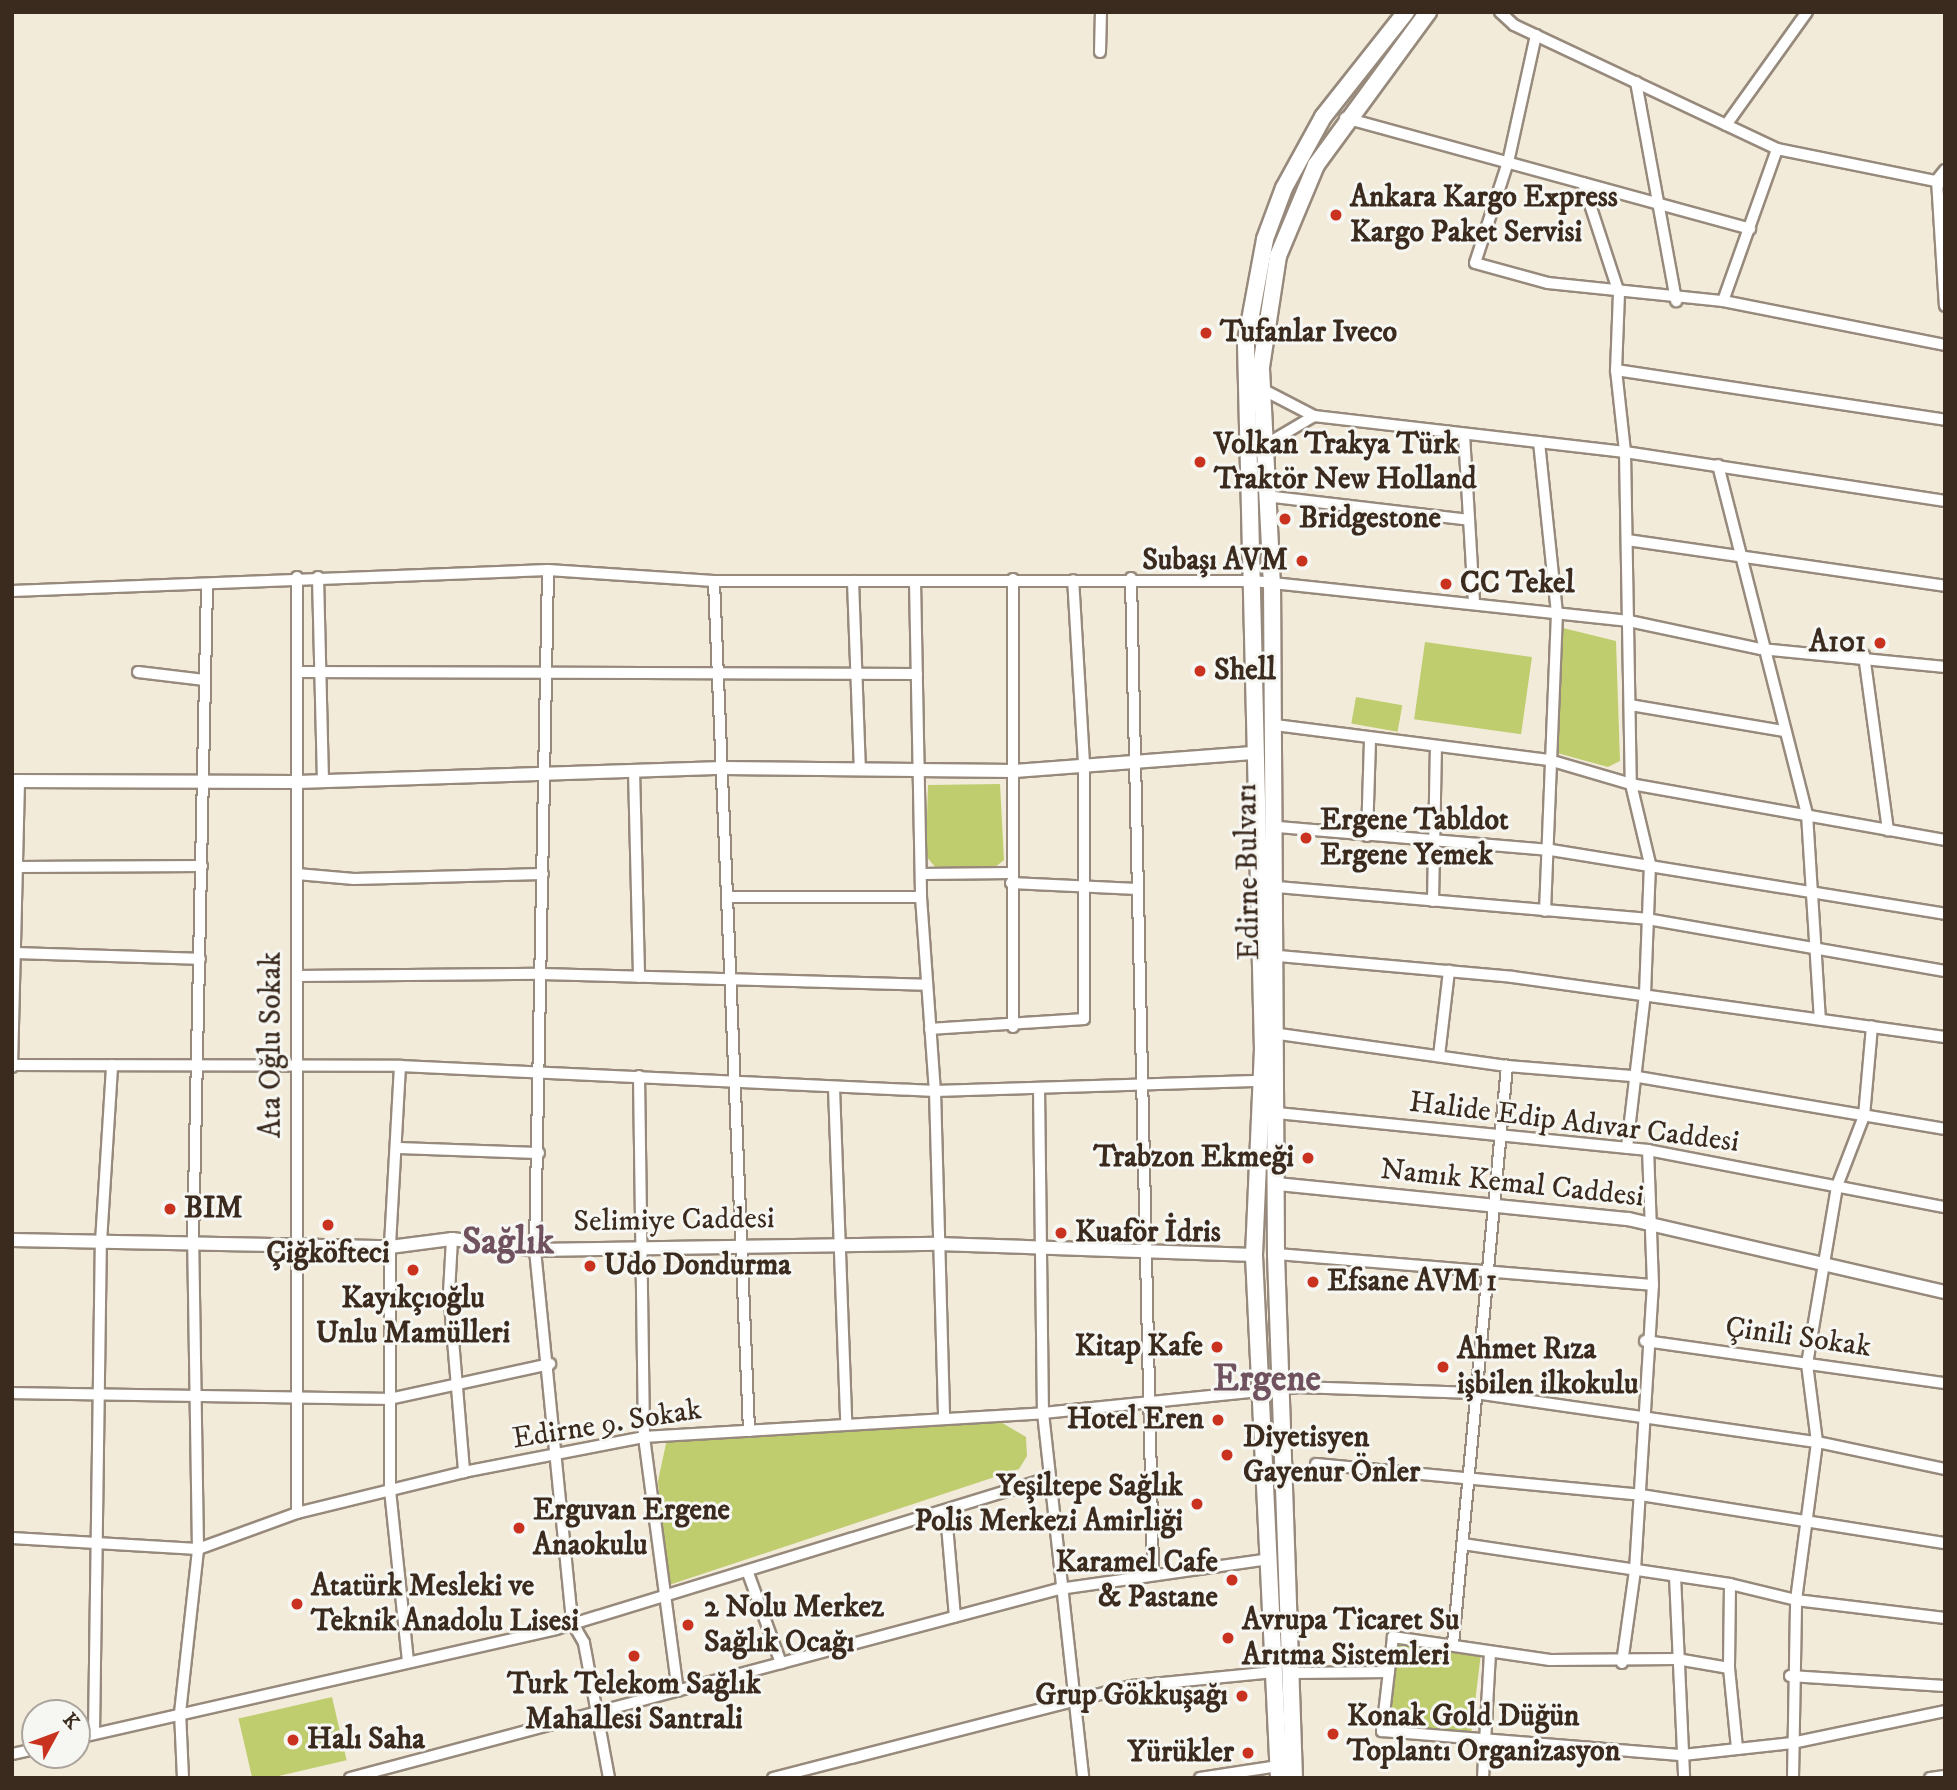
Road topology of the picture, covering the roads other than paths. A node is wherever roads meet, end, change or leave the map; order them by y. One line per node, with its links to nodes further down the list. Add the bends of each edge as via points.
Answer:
1 (1101, 12): 7 (street)
2 (1406, 12): 45 (highway, Edirne Bulvarı, via 1323,117 1265,239 1246,342)
3 (1428, 12): 9 (highway, Edirne Bulvarı)
4 (1500, 12): 6 (street)
5 (1807, 12): 10 (street)
6 (1536, 35): 8 (street); 12 (street)
7 (1100, 52)
8 (1636, 82): 10 (street); 16 (street)
9 (1345, 118): 12 (street); 24 (highway, Edirne Bulvarı, via 1316,165 1278,256 1265,315)
10 (1726, 125): 11 (street)
11 (1777, 149): 14 (street); 17 (street)
12 (1508, 162): 15 (street); 18 (street, via 1475,263)
13 (1945, 170): 14 (street)
14 (1941, 181): 21 (street)
15 (1583, 183): 16 (street); 18 (street)
16 (1656, 203): 17 (street); 19 (street)
17 (1750, 229): 20 (street)
18 (1619, 293): 19 (street); 23 (street)
19 (1676, 301): 20 (street)
20 (1723, 301): 22 (street)
21 (1945, 306)
22 (1945, 345)
23 (1616, 370): 26 (street); 30 (street)
24 (1262, 389): 25 (street); 29 (highway, Edirne Bulvarı)
25 (1314, 416): 27 (street); 29 (street)
26 (1945, 420)
27 (1464, 434): 28 (street); 34 (street)
28 (1539, 442): 30 (street); 52 (street)
29 (1265, 445): 32 (highway, Edirne Bulvarı)
30 (1625, 452): 31 (street); 35 (street)
31 (1718, 465): 33 (street); 36 (street)
32 (1266, 496): 34 (street); 48 (highway, Edirne Bulvarı)
33 (1945, 501)
34 (1469, 520): 51 (street)
35 (1627, 540): 36 (street); 53 (street)
36 (1742, 555): 49 (street); 54 (street)
37 (548, 570): 39 (street); 46 (street); 59 (street)
38 (298, 577): 39 (street); 47 (street); 61 (street, Ata Oğlu Sokak)
39 (318, 577): 58 (street)
40 (1130, 578): 42 (street); 45 (street); 71 (street)
41 (1013, 579): 42 (street); 44 (street); 78 (street)
42 (1073, 580): 73 (street)
43 (853, 581): 44 (street); 46 (street); 63 (street)
44 (915, 581): 62 (street)
45 (1254, 581): 48 (street); 70 (highway, Edirne Bulvarı)
46 (714, 582): 57 (street)
47 (206, 585): 50 (street); 64 (street)
48 (1272, 586): 51 (street); 66 (highway, Edirne Bulvarı)
49 (1945, 586)
50 (12, 591)
51 (1474, 603): 52 (street)
52 (1556, 613): 53 (street); 72 (street)
53 (1629, 621): 54 (street); 65 (street)
54 (1761, 649): 55 (street); 67 (street)
55 (1864, 655): 56 (street); 87 (street)
56 (1945, 667)
57 (718, 670): 59 (street); 63 (street); 74 (street)
58 (319, 671): 59 (street); 61 (street); 80 (street)
59 (547, 671): 79 (street)
60 (138, 672): 64 (street)
61 (297, 672): 82 (street, Ata Oğlu Sokak)
62 (917, 674): 63 (street); 77 (street)
63 (856, 675): 76 (street)
64 (205, 680): 83 (street)
65 (1630, 705): 67 (street); 84 (street)
66 (1275, 725): 68 (street); 86 (highway, Edirne Bulvarı)
67 (1784, 731): 85 (street)
68 (1370, 739): 69 (street); 88 (street)
69 (1436, 750): 72 (street); 89 (street)
70 (1256, 753): 71 (street); 138 (highway, Edirne Bulvarı)
71 (1135, 758): 73 (street); 101 (street)
72 (1549, 760): 84 (street); 91 (street)
73 (1084, 764): 78 (street); 99 (street)
74 (723, 768): 75 (street); 76 (street); 103 (street)
75 (634, 770): 79 (street); 117 (street)
76 (860, 770): 77 (street)
77 (918, 771): 78 (street); 97 (street)
78 (1014, 771): 98 (street)
79 (545, 772): 80 (street); 96 (street)
80 (323, 780): 82 (street)
81 (16, 781): 83 (street); 94 (street)
82 (298, 782): 83 (street); 95 (street, Ata Oğlu Sokak)
83 (202, 783): 93 (street)
84 (1631, 784): 85 (street); 92 (street)
85 (1807, 814): 87 (street); 102 (street)
86 (1277, 827): 88 (street); 100 (highway, Edirne Bulvarı)
87 (1888, 830): 90 (street)
88 (1367, 836): 89 (street)
89 (1436, 839): 91 (street); 105 (street)
90 (1945, 840)
91 (1551, 850): 92 (street); 106 (street)
92 (1650, 864): 102 (street); 108 (street)
93 (202, 866): 94 (street); 112 (street)
94 (18, 867): 110 (street)
95 (297, 874): 96 (street, via 354,879); 116 (street, Ata Oğlu Sokak)
96 (543, 874): 115 (street)
97 (921, 874): 98 (street); 104 (street)
98 (1012, 878): 99 (street); 123 (street)
99 (1082, 886): 101 (street); 123 (street, via 1084,1019)
100 (1277, 887): 105 (street); 111 (highway, Edirne Bulvarı)
101 (1137, 889): 139 (street)
102 (1810, 894): 107 (street); 109 (street)
103 (729, 897): 104 (street); 118 (street)
104 (921, 897): 119 (street)
105 (1433, 901): 106 (street)
106 (1545, 911): 108 (street)
107 (1945, 914)
108 (1647, 919): 109 (street); 120 (street)
109 (1816, 952): 114 (street); 121 (street)
110 (14, 953): 112 (street); 131 (street)
111 (1278, 956): 113 (street); 125 (highway, Edirne Bulvarı)
112 (200, 959): 129 (street)
113 (1448, 971): 120 (street); 127 (street)
114 (1945, 971)
115 (542, 974): 116 (street); 117 (street); 134 (street)
116 (298, 975): 130 (street, Ata Oğlu Sokak)
117 (639, 977): 118 (street)
118 (733, 980): 119 (street); 137 (street)
119 (926, 985): 124 (street)
120 (1645, 994): 121 (street); 136 (street)
121 (1820, 1018): 122 (street)
122 (1872, 1026): 126 (street); 144 (street)
123 (1013, 1027): 124 (street)
124 (930, 1029): 142 (street)
125 (1279, 1034): 127 (street); 143 (highway, Edirne Bulvarı)
126 (1945, 1037)
127 (1439, 1056): 133 (street)
128 (112, 1065): 129 (street); 131 (street); 158 (street)
129 (198, 1065): 130 (street); 159 (street)
130 (297, 1065): 132 (street); 162 (street, Ata Oğlu Sokak)
131 (12, 1066)
132 (400, 1066): 134 (street); 147 (street)
133 (1507, 1066): 136 (street); 146 (street)
134 (538, 1072): 135 (street); 150 (street)
135 (639, 1076): 137 (street); 163 (street)
136 (1632, 1076): 144 (street); 148 (street)
137 (737, 1082): 140 (street); 160 (street)
138 (1262, 1082): 139 (street); 170 (highway, Edirne Bulvarı)
139 (1139, 1083): 141 (street); 168 (street)
140 (834, 1087): 142 (street); 164 (street)
141 (1039, 1088): 142 (street); 166 (street)
142 (936, 1091): 161 (street)
143 (1277, 1113): 146 (street, Halide Edip Adıvar Caddesi); 151 (highway, Edirne Bulvarı)
144 (1864, 1116): 145 (street); 152 (street)
145 (1945, 1129)
146 (1499, 1139): 148 (street, Halide Edip Adıvar Caddesi); 153 (street)
147 (397, 1148): 150 (street); 165 (street)
148 (1627, 1148): 149 (street, Halide Edip Adıvar Caddesi)
149 (1648, 1150): 152 (street, Halide Edip Adıvar Caddesi); 155 (street)
150 (539, 1153): 167 (street)
151 (1277, 1184): 153 (street, Namık Kemal Caddesi); 169 (highway, Edirne Bulvarı)
152 (1838, 1186): 154 (street, Halide Edip Adıvar Caddesi); 171 (street)
153 (1492, 1207): 155 (street, Namık Kemal Caddesi); 172 (street)
154 (1945, 1207)
155 (1648, 1225): 171 (street, Namık Kemal Caddesi); 173 (street)
156 (452, 1239): 165 (street, Selimiye Caddesi); 167 (street, Selimiye Caddesi); 179 (street, via 449,1292)
157 (12, 1240): 158 (street, Selimiye Caddesi)
158 (101, 1242): 159 (street, Selimiye Caddesi); 185 (street)
159 (193, 1243): 162 (street, Selimiye Caddesi); 183 (street)
160 (740, 1244): 163 (street, Selimiye Caddesi); 164 (street, Selimiye Caddesi); 193 (street)
161 (938, 1244): 164 (street, Selimiye Caddesi); 166 (street, Selimiye Caddesi); 190 (street)
162 (295, 1245): 165 (street, Selimiye Caddesi); 186 (street, Ata Oğlu Sokak)
163 (645, 1245): 167 (street, Selimiye Caddesi); 194 (street)
164 (837, 1246): 192 (street)
165 (390, 1247): 187 (street)
166 (1040, 1247): 168 (street, Selimiye Caddesi); 189 (street)
167 (535, 1250): 176 (street)
168 (1145, 1254): 170 (street, Selimiye Caddesi); 188 (street)
169 (1276, 1254): 172 (street); 180 (highway, Edirne Bulvarı)
170 (1254, 1255): 181 (highway, Edirne Bulvarı)
171 (1821, 1264): 174 (street, Namık Kemal Caddesi); 177 (street)
172 (1487, 1272): 173 (street); 184 (street)
173 (1653, 1285): 175 (street)
174 (1945, 1292)
175 (1645, 1341): 177 (street, Çinili Sokak); 191 (street)
176 (550, 1364): 179 (street); 196 (street)
177 (1807, 1364): 178 (street, Çinili Sokak); 195 (street)
178 (1945, 1383)
179 (456, 1385): 187 (street); 199 (street)
180 (1279, 1391): 181 (street, Edirne 9. Sokak); 184 (street, Edirne 9. Sokak); 233 (highway, Edirne Bulvarı)
181 (1261, 1392): 188 (street, Edirne 9. Sokak); 212 (highway, Edirne Bulvarı)
182 (12, 1393): 185 (street)
183 (194, 1393): 185 (street); 186 (street); 211 (street)
184 (1475, 1393): 191 (street, Edirne 9. Sokak); 201 (street)
185 (102, 1396): 208 (street)
186 (297, 1398): 187 (street); 204 (street, Ata Oğlu Sokak)
187 (389, 1399): 202 (street)
188 (1150, 1399): 189 (street, Edirne 9. Sokak); 214 (street)
189 (1043, 1413): 190 (street, Edirne 9. Sokak); 200 (street)
190 (944, 1416): 192 (street, Edirne 9. Sokak)
191 (1642, 1417): 195 (street, Edirne 9. Sokak); 203 (street)
192 (846, 1422): 193 (street, Edirne 9. Sokak)
193 (750, 1430): 194 (street, Edirne 9. Sokak)
194 (645, 1437): 196 (street, Edirne 9. Sokak); 219 (street)
195 (1817, 1442): 198 (street, Edirne 9. Sokak); 206 (street)
196 (558, 1456): 199 (street, Edirne 9. Sokak); 223 (street)
197 (1316, 1464): 201 (street, via 1456,1482)
198 (1945, 1469)
199 (464, 1472): 202 (street, Edirne 9. Sokak)
200 (1049, 1478): 205 (street); 218 (street)
201 (1470, 1478): 203 (street); 210 (street)
202 (390, 1490): 204 (street, Edirne 9. Sokak); 227 (street)
203 (1641, 1495): 206 (street); 213 (street)
204 (297, 1513): 211 (street, Edirne 9. Sokak)
205 (946, 1514): 215 (street); 221 (street)
206 (1805, 1523): 209 (street); 220 (street)
207 (12, 1538): 208 (street, Edirne 9. Sokak)
208 (95, 1540): 211 (street, Edirne 9. Sokak); 241 (street)
209 (1945, 1543)
210 (1463, 1544): 213 (street); 224 (street)
211 (198, 1549): 240 (street)
212 (1273, 1559): 214 (street); 231 (highway, Edirne Bulvarı)
213 (1636, 1570): 216 (street); 229 (street)
214 (1153, 1572): 218 (street)
215 (748, 1573): 219 (street); 228 (street)
216 (1675, 1576): 217 (street); 226 (street)
217 (1730, 1584): 220 (street); 230 (street)
218 (1059, 1589): 221 (street); 237 (street)
219 (662, 1598): 223 (street); 236 (street)
220 (1796, 1600): 222 (street); 234 (street)
221 (955, 1617): 228 (street)
222 (1945, 1618)
223 (572, 1622): 227 (street); 239 (street, via 584,1643)
224 (1453, 1644): 225 (street); 232 (street, via 1393,1637)
225 (1490, 1652): 229 (street); 243 (street)
226 (1677, 1659): 229 (street); 230 (street); 246 (street)
227 (408, 1662): 240 (street)
228 (781, 1663): 236 (street)
229 (1622, 1663)
230 (1729, 1668): 245 (street)
231 (1274, 1672): 237 (street, via 1132,1686); 247 (highway, Edirne Bulvarı)
232 (1389, 1672): 233 (street); 243 (street, via 1382,1731)
233 (1294, 1673): 255 (highway, Edirne Bulvarı)
234 (1790, 1676): 235 (street); 244 (street)
235 (1945, 1686)
236 (677, 1690): 239 (street)
237 (1070, 1700): 252 (street); 253 (street)
238 (1945, 1711): 244 (street)
239 (596, 1712): 250 (street); 251 (street)
240 (180, 1713): 241 (street); 249 (street)
241 (94, 1734): 242 (street)
242 (91, 1735)
243 (1483, 1735): 246 (street); 256 (street)
244 (1792, 1743): 245 (street); 258 (street)
245 (1737, 1748): 246 (street)
246 (1683, 1755): 257 (street)
247 (1279, 1772): 254 (street)
248 (1945, 1776): 259 (street)
249 (183, 1778)
250 (350, 1778)
251 (609, 1778)
252 (773, 1778)
253 (1083, 1778)
254 (1200, 1778)
255 (1294, 1778)
256 (1483, 1778)
257 (1684, 1778)
258 (1793, 1778)
259 (1930, 1778)

